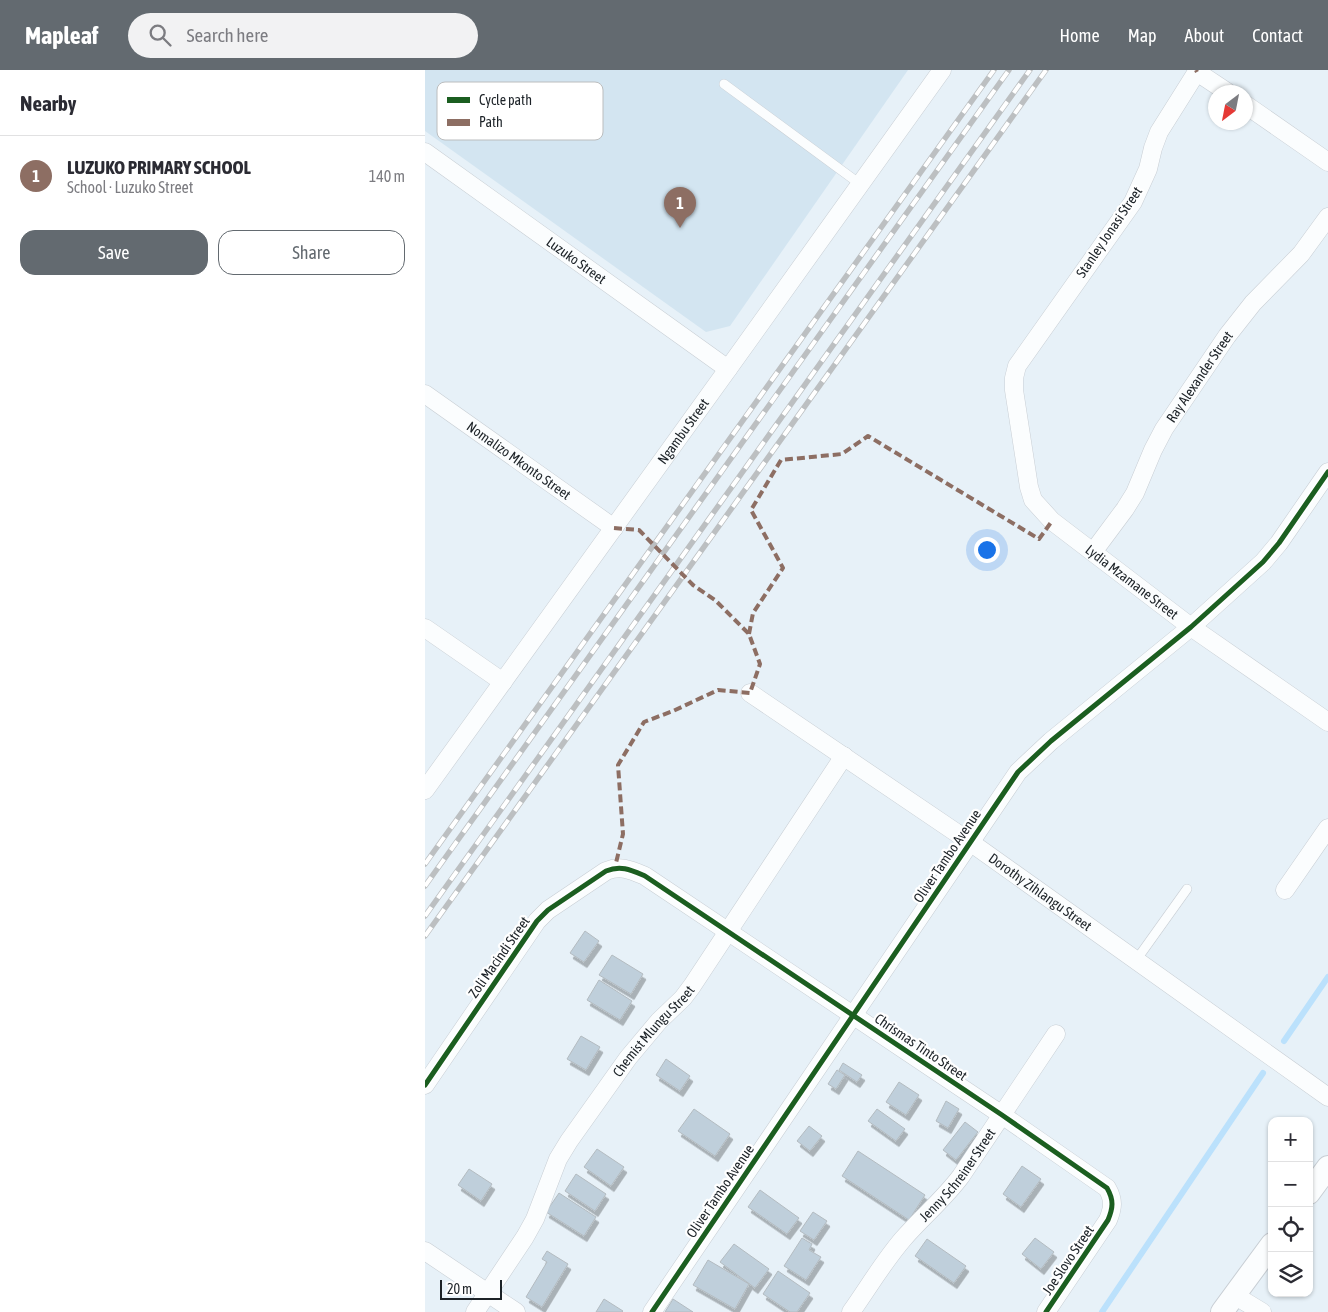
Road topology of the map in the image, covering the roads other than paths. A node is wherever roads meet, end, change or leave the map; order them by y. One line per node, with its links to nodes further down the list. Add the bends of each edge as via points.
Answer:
1 (941, 70): 8 (street, Ngambu Street)
2 (1197, 71): 4 (street); 11 (street, Stanley Jonasi Street, via 1159,132 1148,169 1133,202 1017,366)
3 (724, 84): 8 (lane)
4 (1217, 85)
5 (1253, 110): 7 (street)
6 (425, 152): 10 (street, Luzuko Street)
7 (1328, 162)
8 (860, 184): 10 (street, Ngambu Street)
9 (1328, 217): 15 (street, Ray Alexander Street, via 1301,254 1253,303 1227,336 1164,429 1135,493)
10 (728, 370): 14 (street, Ngambu Street)
11 (1014, 390): 15 (street, Lydia Mzamane Street, via 1026,476 1033,500 1052,520)
12 (425, 394): 14 (street, Nomalizo Mkonto Street)
13 (1328, 472): 16 (street, Oliver Tambo Avenue, via 1263,562)
14 (614, 528): 18 (street, Ngambu Street)
15 (1093, 552): 16 (street, Lydia Mzamane Street)
16 (1191, 627): 20 (street, Lydia Mzamane Street); 24 (street, Oliver Tambo Avenue, via 1035,755 1018,772)
17 (425, 628): 18 (street)
18 (503, 682): 22 (street, Ngambu Street)
19 (750, 693): 21 (street, Dorothy Zihlangu Street)
20 (1328, 722)
21 (844, 756): 24 (street, Dorothy Zihlangu Street); 28 (street, Chemist Mlungu Street)
22 (425, 790)
23 (1328, 828): 27 (street)
24 (970, 842): 29 (street, Dorothy Zihlangu Street); 30 (street, Oliver Tambo Avenue)
25 (615, 867): 28 (street, Chrismas Tinto Street, via 631,869 645,876); 32 (street, Zoli Macindi Street, via 597,876 537,921)
26 (1187, 889): 29 (lane)
27 (1285, 890)
28 (729, 932): 30 (street, Chrismas Tinto Street); 40 (street, Chemist Mlungu Street, via 683,998 628,1058 569,1141 549,1179 535,1219)
29 (1137, 959): 33 (street, Dorothy Zihlangu Street)
30 (853, 1015): 34 (street, Chrismas Tinto Street); 44 (street, Oliver Tambo Avenue)
31 (1057, 1034): 34 (street, Jenny Schreiner Street)
32 (425, 1085)
33 (1328, 1097)
34 (1002, 1115): 37 (street, Chrismas Tinto Street, via 1107,1188 1113,1202); 45 (street, Jenny Schreiner Street, via 950,1191 901,1241)
35 (1328, 1167): 36 (street)
36 (1313, 1188)
37 (1108, 1220): 46 (street, Joe Slovo Street)
38 (1268, 1249): 41 (street)
39 (425, 1250): 40 (street)
40 (488, 1293): 42 (street, Chemist Mlungu Street); 43 (street)
41 (1228, 1303): 47 (street)
42 (475, 1312)
43 (516, 1312)
44 (652, 1312)
45 (851, 1312)
46 (1046, 1312)
47 (1261, 1312)

